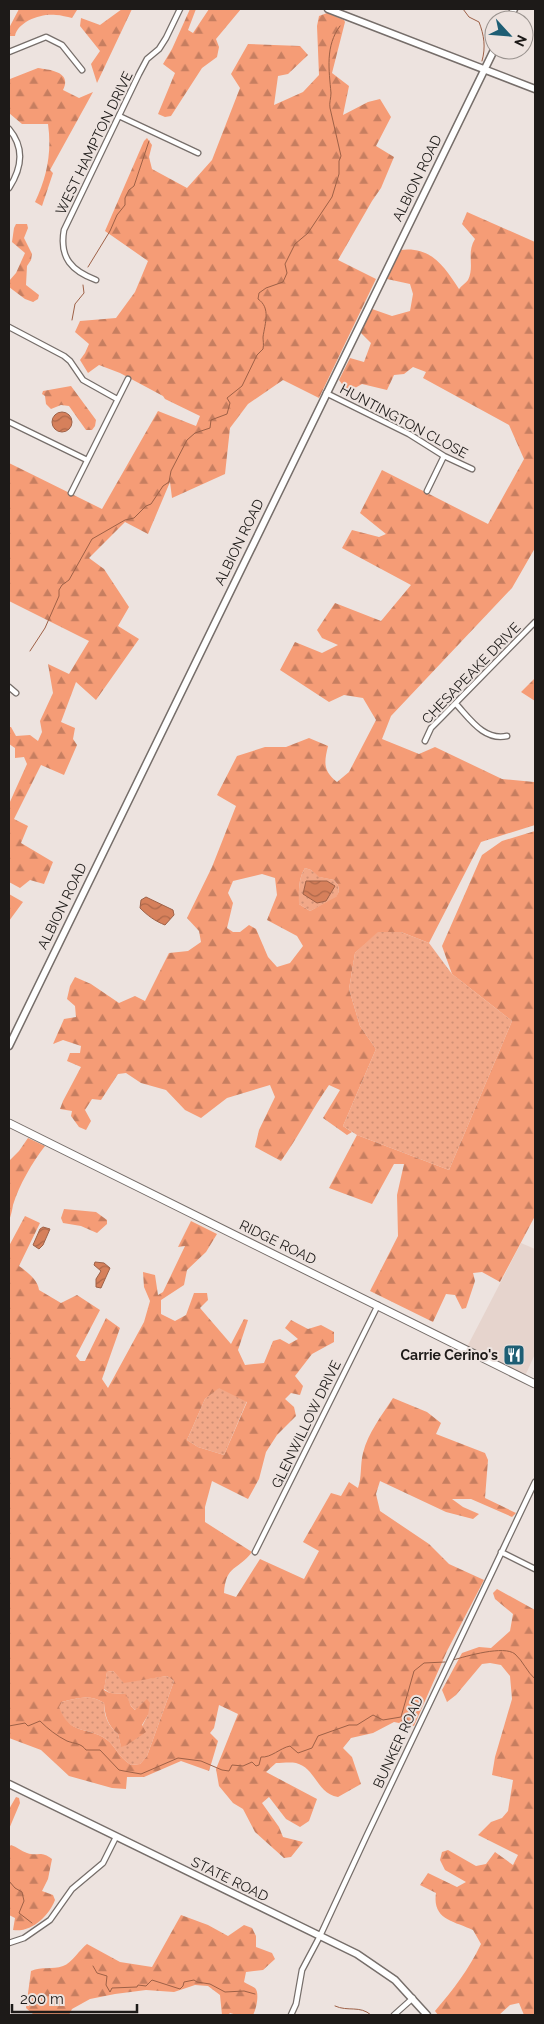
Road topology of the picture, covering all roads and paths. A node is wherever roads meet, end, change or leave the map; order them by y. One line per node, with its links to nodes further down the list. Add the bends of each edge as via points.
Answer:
1 (180, 9): 8 (street, WEST HAMPTON DRIVE, via 159,49 147,59)
2 (328, 9): 5 (street)
3 (9, 52): 6 (street, via 46,37 62,45)
4 (489, 60): 5 (street, ALBION ROAD)
5 (485, 69): 7 (street); 15 (street, ALBION ROAD)
6 (82, 70)
7 (535, 89)
8 (119, 116): 10 (street); 12 (street, WEST HAMPTON DRIVE, via 64,230 62,243 67,261 81,274)
9 (9, 129): 11 (street, via 17,139 20,157 20,169)
10 (198, 153)
11 (9, 188)
12 (96, 280)
13 (9, 327): 16 (street, via 64,356 83,380)
14 (128, 379): 16 (street)
15 (326, 393): 18 (street, HUNTINGTON CLOSE, via 409,434); 29 (street, ALBION ROAD)
16 (117, 398): 19 (street)
17 (9, 422): 19 (street)
18 (444, 456): 20 (street, HUNTINGTON CLOSE); 21 (street)
19 (87, 460): 22 (street)
20 (472, 469)
21 (428, 491)
22 (71, 493)
23 (535, 622): 26 (street, CHESAPEAKE DRIVE)
24 (9, 687): 25 (street)
25 (16, 693)
26 (456, 704): 27 (street, via 484,734 498,738); 28 (street, CHESAPEAKE DRIVE, via 431,728)
27 (507, 736)
28 (424, 741)
29 (9, 1046)
30 (9, 1123): 31 (main road, RIDGE ROAD)
31 (378, 1305): 32 (main road, RIDGE ROAD); 34 (street, GLENWILLOW DRIVE)
32 (535, 1384)
33 (535, 1482): 35 (street, BUNKER ROAD)
34 (255, 1552)
35 (501, 1552): 36 (street); 39 (street, BUNKER ROAD)
36 (535, 1569)
37 (9, 1784): 38 (street, STATE ROAD)
38 (116, 1837): 39 (street, STATE ROAD); 40 (street, via 103,1863 72,1888 50,1920 24,1938)
39 (320, 1936): 41 (street, STATE ROAD, via 373,1964); 42 (street, BUNKER ROAD, via 302,1970 296,2004)
40 (9, 1943)
41 (413, 1998): 43 (street); 44 (street, STATE ROAD)
42 (290, 2015)
43 (394, 2015)
44 (427, 2015)

